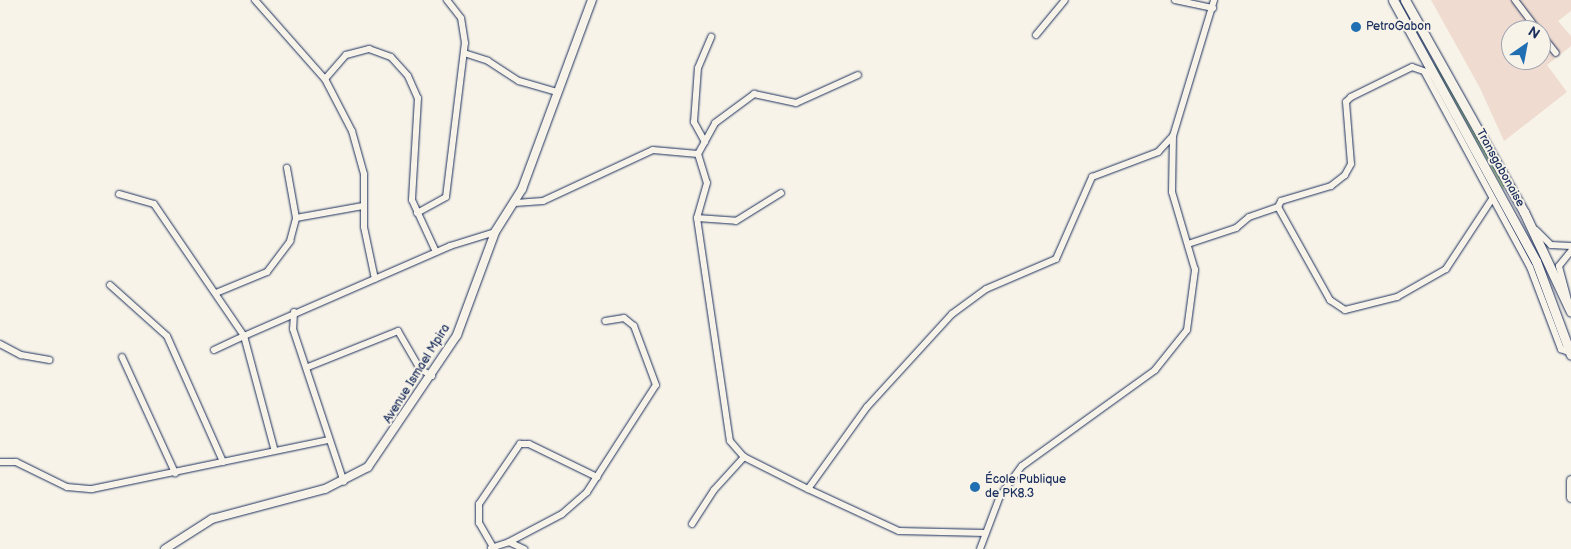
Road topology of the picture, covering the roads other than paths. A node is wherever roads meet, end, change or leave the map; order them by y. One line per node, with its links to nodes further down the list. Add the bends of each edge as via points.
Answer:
1 (255, 0): 20 (street)
2 (447, 0): 15 (street, via 461,18)
3 (592, 0): 21 (main road, Avenue Ismael Mpira)
4 (1065, 0): 12 (street)
5 (1175, 0): 10 (street)
6 (1214, 0): 10 (street)
7 (1393, 0): 19 (highway, Transgabonaise)
8 (1405, 0): 34 (highway, Transgabonaise)
9 (1515, 0): 11 (street)
10 (1213, 8): 23 (street)
11 (1530, 20)
12 (1036, 36)
13 (710, 37): 25 (street, via 698,68 694,122)
14 (1551, 47): 16 (street)
15 (464, 53): 21 (street, via 488,61 519,81); 35 (street, via 446,197)
16 (1556, 53)
17 (1425, 73): 19 (street); 24 (street); 33 (street, via 1412,66 1351,97 1346,102 1351,164 1345,174 1331,186 1281,201)
18 (858, 75): 25 (street, via 796,103 760,95 747,97 715,123)
19 (1436, 76): 22 (highway, Transgabonaise)
20 (325, 79): 32 (street, via 360,150); 35 (street, via 346,55 362,49 391,57 408,76 418,98 410,169)
21 (557, 92): 31 (main road, Avenue Ismael Mpira)
22 (1467, 133): 24 (street); 52 (highway, Transgabonaise, via 1546,281)
23 (1173, 136): 39 (street, via 1172,192); 66 (street, via 1158,152 1092,176 1056,259 986,289 952,314 866,407)
24 (1458, 138): 30 (street)
25 (705, 142): 26 (street)
26 (698, 154): 31 (street, via 653,150 543,201); 37 (street, via 707,183)
27 (287, 168): 36 (street)
28 (781, 193): 37 (street, via 736,221)
29 (119, 194): 45 (street, via 154,204)
30 (1492, 199): 33 (street, via 1446,269 1397,297 1345,310 1330,300); 52 (street, via 1538,283 1560,349)
31 (515, 203): 38 (main road, Avenue Ismael Mpira)
32 (363, 206): 36 (street); 43 (street, via 368,262)
33 (1278, 207): 39 (street, via 1248,217 1236,228)
34 (1524, 212): 40 (street, via 1548,244); 46 (highway, Transgabonaise)
35 (417, 213): 42 (street)
36 (296, 218): 45 (street, via 290,241 268,272)
37 (697, 218): 59 (street, via 725,421 730,441)
38 (495, 232): 42 (street); 56 (main road, Avenue Ismael Mpira, via 465,317)
39 (1188, 244): 69 (street, via 1195,270 1193,304 1186,330 1174,350 1116,400 1022,466 1000,496)
40 (1571, 246)
41 (1571, 251): 46 (street, via 1560,266)
42 (436, 252): 43 (street)
43 (375, 279): 47 (street)
44 (110, 285): 61 (street, via 167,336)
45 (216, 293): 49 (street)
46 (1570, 308)
47 (294, 312): 49 (street); 55 (street, via 294,329)
48 (605, 321): 63 (street, via 624,318 634,326 656,385)
49 (244, 336): 51 (street); 58 (street)
50 (0, 344): 54 (street, via 21,355)
51 (214, 350)
52 (1571, 354)
53 (122, 357): 62 (street)
54 (50, 360)
55 (308, 367): 56 (street, via 398,331 420,369); 57 (street)
56 (432, 376): 65 (main road, Avenue Ismael Mpira, via 368,467)
57 (329, 440): 58 (street); 65 (street)
58 (274, 448): 61 (street)
59 (744, 457): 66 (street); 68 (street, via 714,490)
60 (0, 462): 62 (street, via 16,462 67,487 92,489)
61 (223, 462): 62 (street)
62 (175, 473)
63 (597, 477): 70 (street, via 576,504); 71 (street, via 530,444 520,444 479,504 478,523)
64 (1571, 480): 67 (highway)
65 (344, 482): 72 (main road, Avenue Ismael Mpira, via 212,519)
66 (808, 489): 69 (street, via 898,531)
67 (1571, 497)
68 (692, 524)
69 (986, 533): 74 (street)
70 (509, 542): 71 (street); 73 (street)
71 (491, 548)
72 (165, 549)
73 (524, 549)
74 (980, 549)

